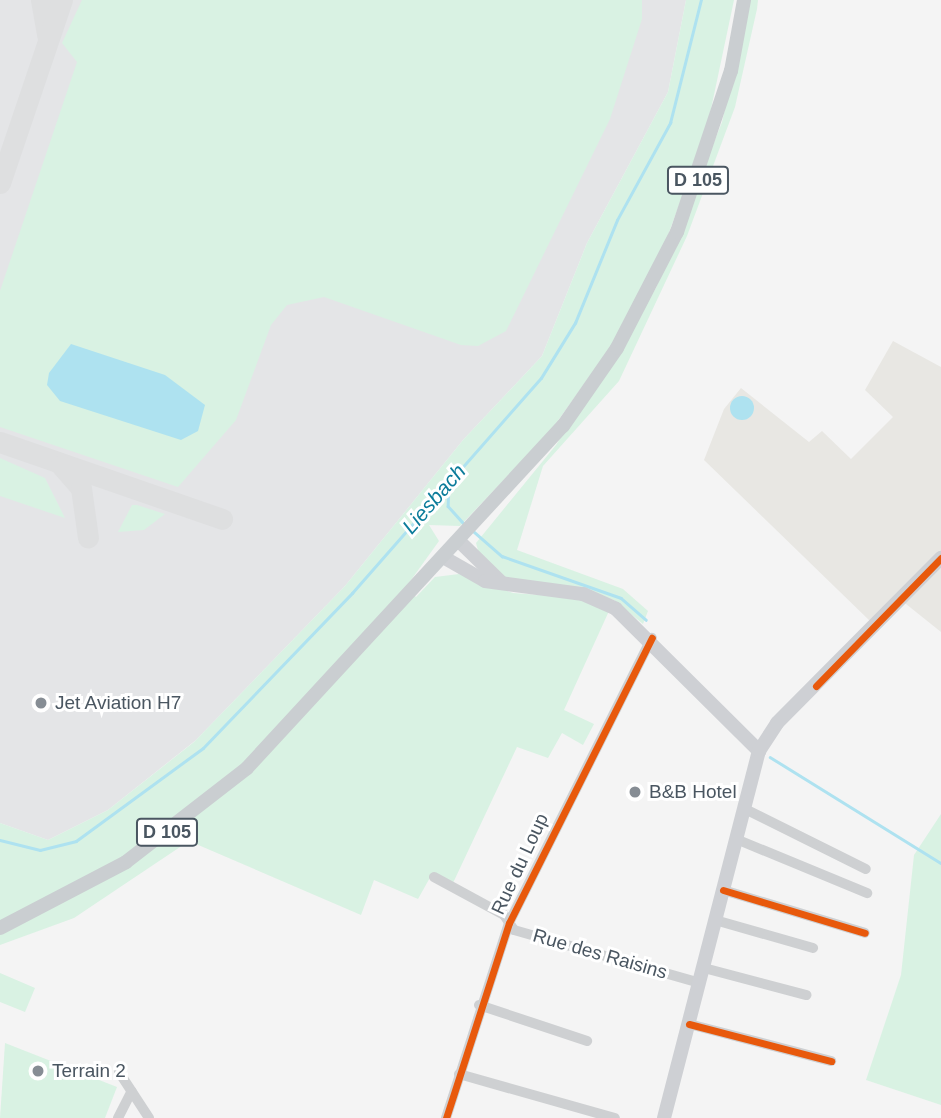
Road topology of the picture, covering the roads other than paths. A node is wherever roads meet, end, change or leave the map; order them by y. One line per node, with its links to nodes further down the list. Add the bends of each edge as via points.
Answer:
1 (744, 0): 2 (main road, D 105, via 704,165 648,293 563,426)
2 (466, 533): 3 (main road, D 105); 5 (main road)
3 (443, 557): 5 (main road, via 468,574); 16 (main road, D 105, via 204,805 76,892)
4 (941, 558): 7 (main road, via 777,723)
5 (503, 583): 6 (main road, via 603,601)
6 (652, 638): 7 (main road); 15 (street, Rue du Loup)
7 (759, 751): 8 (main road)
8 (743, 808): 9 (main road); 10 (street)
9 (736, 839): 12 (main road); 13 (street)
10 (866, 869)
11 (434, 877): 15 (street, Rue des Raisins)
12 (723, 890): 14 (main road); 17 (street)
13 (867, 892)
14 (715, 920): 18 (street); 19 (main road)
15 (509, 923): 20 (street, Rue des Raisins); 22 (street, Rue du Loup)
16 (0, 928)
17 (866, 933)
18 (813, 948)
19 (704, 968): 20 (main road); 21 (street)
20 (700, 983): 23 (main road)
21 (806, 995)
22 (479, 1005): 24 (street); 27 (street, Rue du Loup)
23 (689, 1024): 25 (street); 33 (main road)
24 (587, 1041)
25 (831, 1061)
26 (119, 1072): 28 (street)
27 (459, 1074): 31 (street, Rue du Loup); 32 (street)
28 (132, 1091): 29 (street); 30 (street)
29 (118, 1118)
30 (149, 1118)
31 (446, 1118)
32 (615, 1118)
33 (664, 1118)

